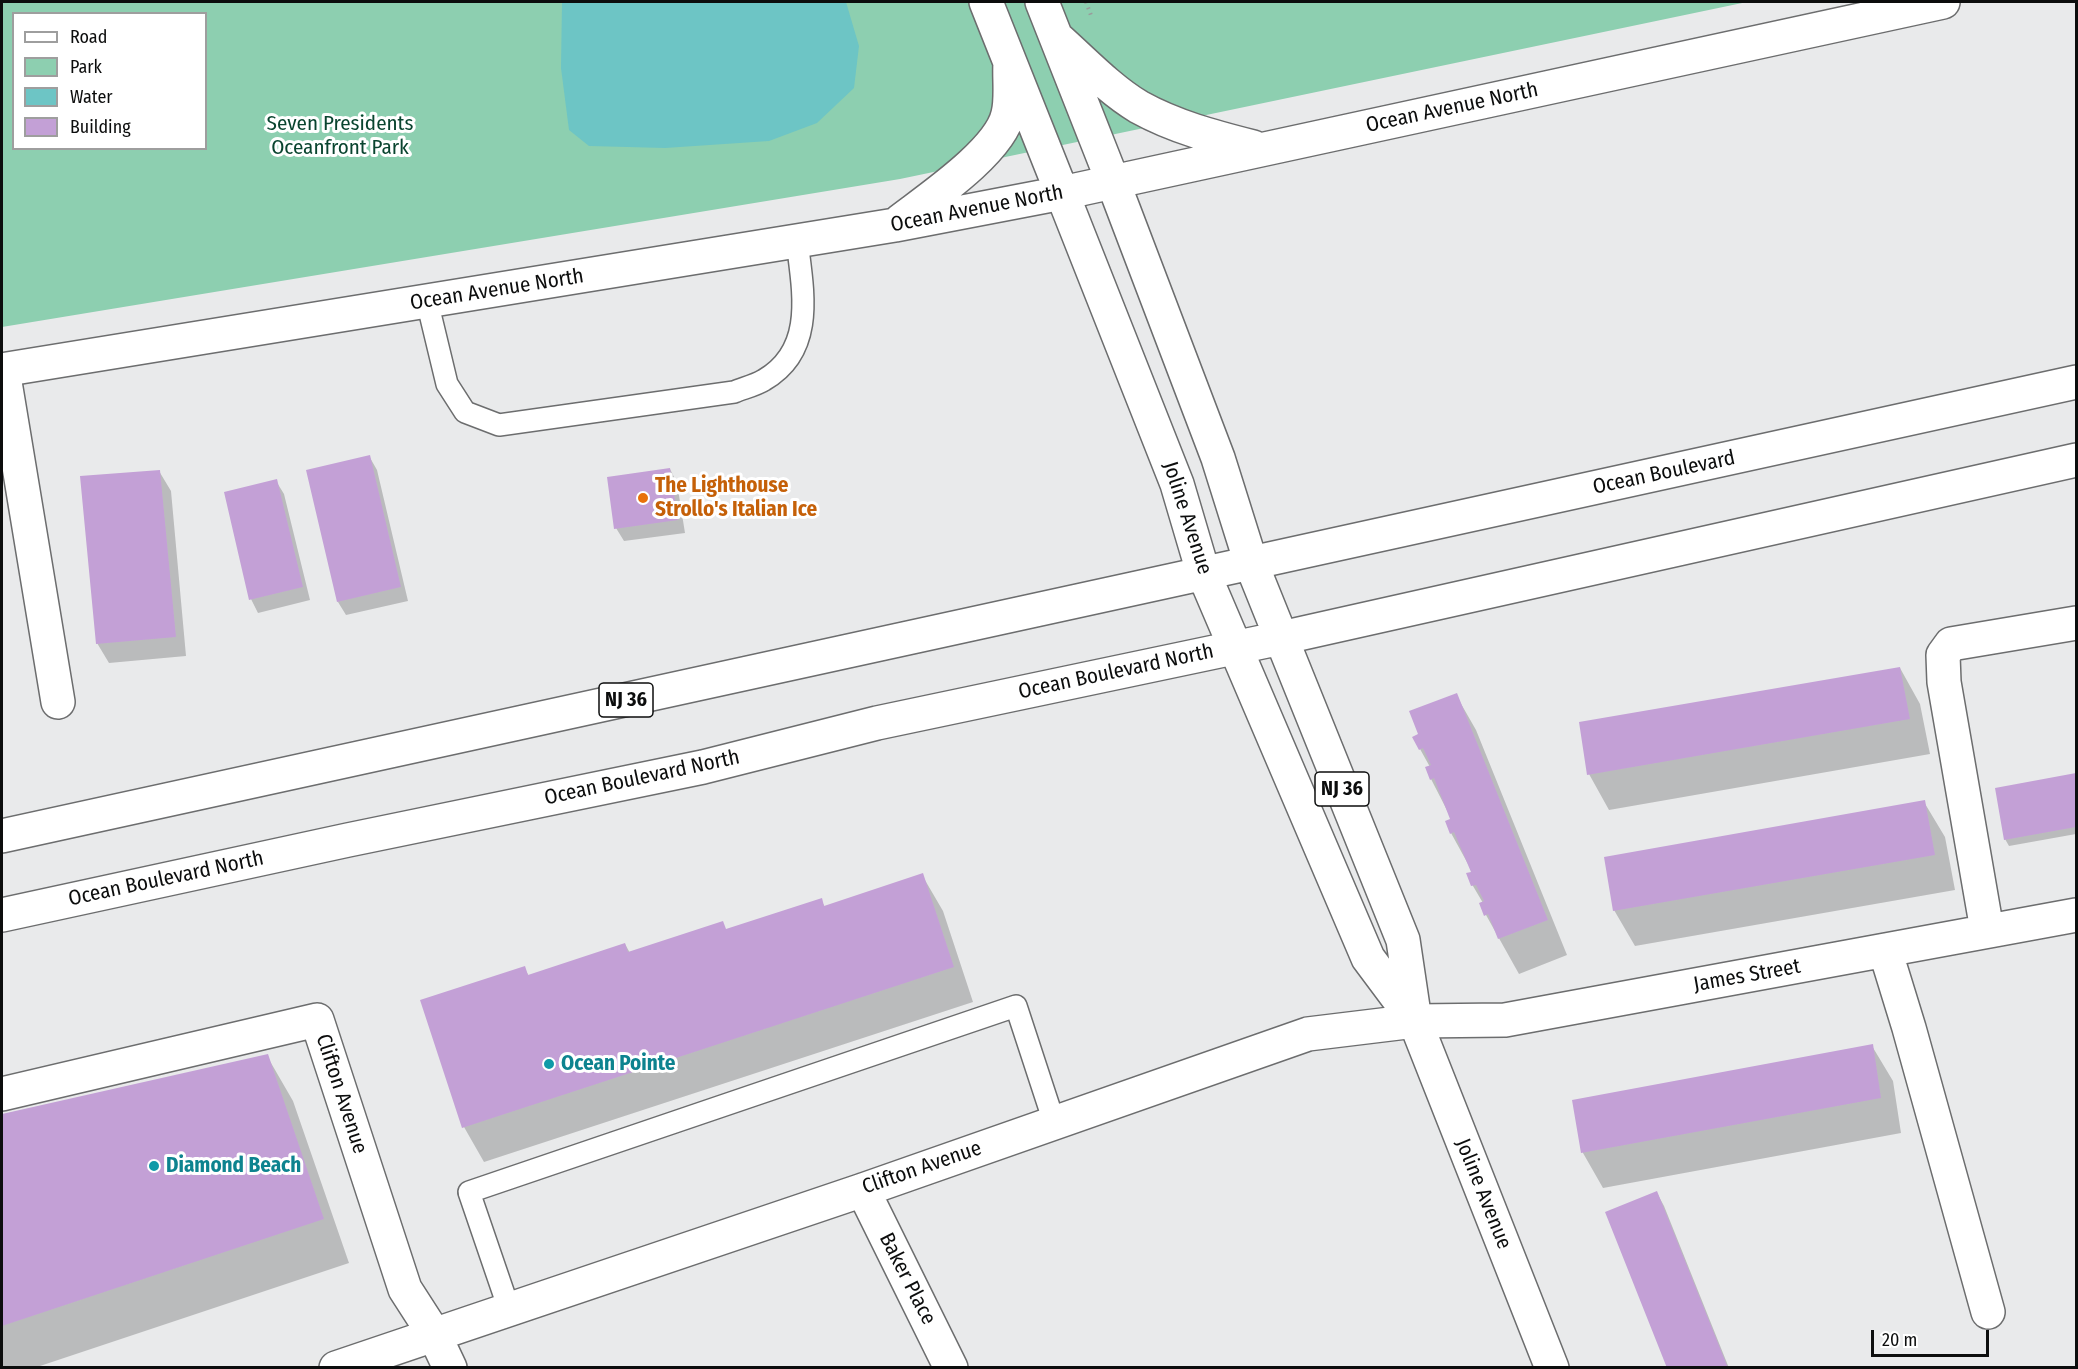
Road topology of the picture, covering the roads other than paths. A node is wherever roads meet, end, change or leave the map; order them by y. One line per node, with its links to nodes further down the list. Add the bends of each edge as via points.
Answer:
1 (986, 2): 5 (street, Joline Avenue)
2 (1042, 2): 4 (street, Joline Avenue)
3 (1943, 2): 6 (street, Ocean Avenue North)
4 (1058, 38): 6 (street, via 1112,88 1139,106 1206,135); 7 (street, Joline Avenue)
5 (1010, 63): 8 (street, Joline Avenue); 9 (street, via 1008,115 991,145)
6 (1261, 149): 7 (street, Ocean Avenue North)
7 (1113, 182): 8 (street, Ocean Avenue North); 15 (street, Joline Avenue, via 1218,458)
8 (1062, 193): 9 (street, Ocean Avenue North); 16 (street, Joline Avenue, via 1177,484)
9 (895, 225): 10 (street, Ocean Avenue North)
10 (797, 241): 11 (street, Ocean Avenue North); 11 (lane, via 803,327 794,349 789,359 764,380 734,392 499,425 465,412 447,384)
11 (427, 301): 12 (street, Ocean Avenue North)
12 (2, 370): 20 (street)
13 (2076, 382): 15 (street, Ocean Boulevard)
14 (2076, 460): 18 (street)
15 (1251, 563): 16 (street, NJ 36); 18 (street, Joline Avenue / NJ 36)
16 (1203, 572): 19 (street, Joline Avenue); 21 (street, NJ 36)
17 (2076, 623): 24 (street, via 1952,644 1943,655 1944,682)
18 (1281, 638): 19 (street, Ocean Boulevard North); 26 (street, Joline Avenue / NJ 36, via 1403,940)
19 (1234, 647): 22 (street, Ocean Boulevard North, via 877,723 703,767); 26 (street, Joline Avenue / NJ 36, via 1368,958)
20 (58, 702)
21 (2, 836)
22 (2, 915)
23 (2076, 915): 24 (street, James Street)
24 (1987, 930): 25 (street, James Street)
25 (1885, 950): 26 (street, James Street, via 1505,1020); 31 (street)
26 (1415, 1021): 28 (street, Clifton Avenue, via 1308,1034); 36 (street, Joline Avenue / NJ 36)
27 (2, 1094): 32 (street, Clifton Avenue, via 317,1020 405,1289)
28 (1054, 1122): 29 (street, Clifton Avenue); 30 (lane, via 1016,1006 469,1192)
29 (862, 1190): 30 (street, Clifton Avenue); 35 (street, Baker Place)
30 (509, 1309): 32 (street, Clifton Avenue)
31 (1989, 1312)
32 (434, 1334): 33 (street, Clifton Avenue); 34 (street)
33 (336, 1368)
34 (450, 1368)
35 (951, 1368)
36 (1552, 1368)

